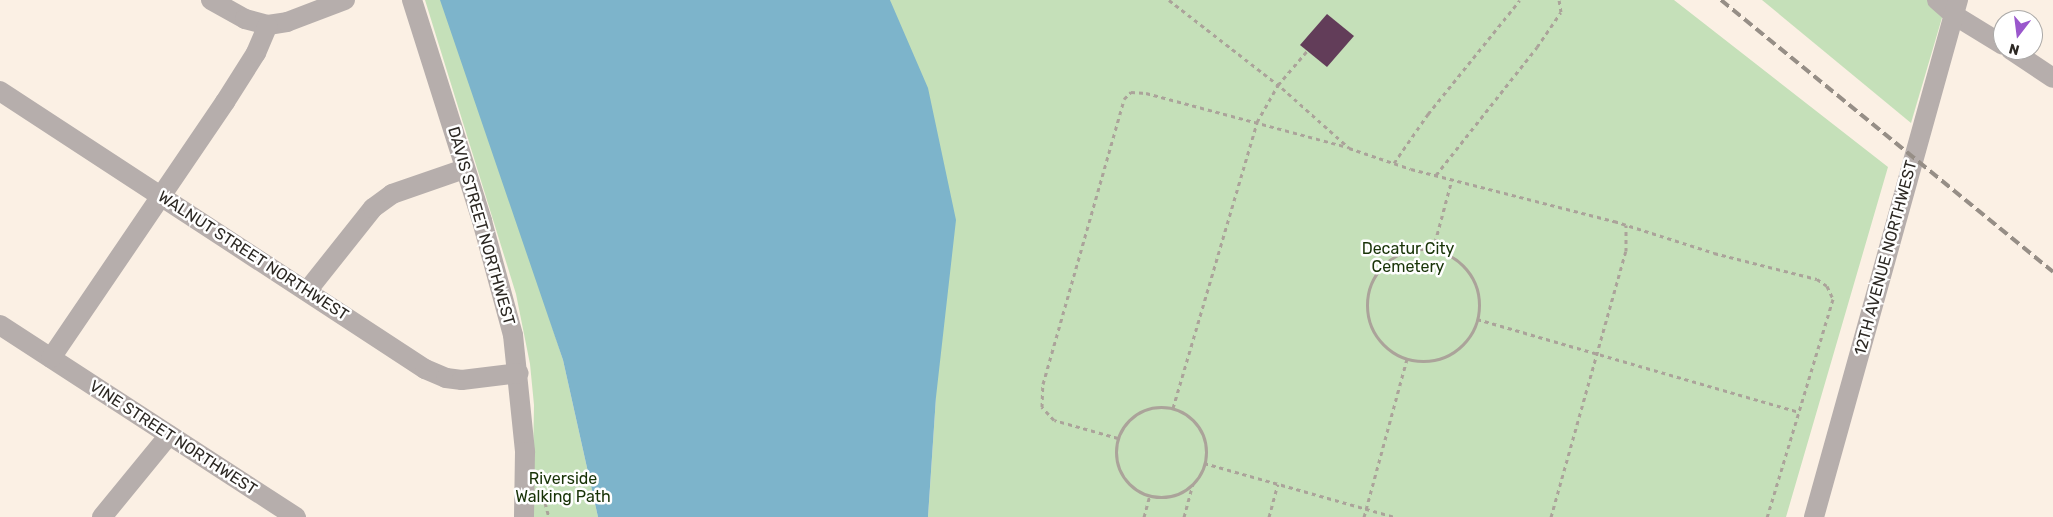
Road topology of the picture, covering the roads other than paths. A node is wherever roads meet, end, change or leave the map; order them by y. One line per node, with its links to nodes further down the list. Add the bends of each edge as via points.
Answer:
1 (211, 0): 6 (street, via 245,19)
2 (345, 0): 6 (street, via 287,22)
3 (412, 0): 11 (street, DAVIS STREET NORTHWEST)
4 (1937, 0): 5 (street)
5 (1956, 7): 7 (street); 21 (street, 12TH AVENUE NORTHWEST)
6 (268, 25): 12 (street, via 256,53)
7 (1993, 37)
8 (2025, 60): 9 (street)
9 (2053, 78)
10 (0, 91): 12 (street, WALNUT STREET NORTHWEST)
11 (464, 168): 13 (street, via 392,194 373,208); 16 (street, DAVIS STREET NORTHWEST, via 504,296)
12 (162, 196): 13 (street, WALNUT STREET NORTHWEST); 15 (street)
13 (307, 291): 16 (street, WALNUT STREET NORTHWEST, via 425,368 446,378 462,380)
14 (3, 332): 15 (street, VINE STREET NORTHWEST)
15 (51, 358): 17 (street, VINE STREET NORTHWEST)
16 (519, 373): 20 (street, DAVIS STREET NORTHWEST, via 525,452)
17 (169, 435): 18 (street); 19 (street, VINE STREET NORTHWEST)
18 (102, 517)
19 (296, 517)
20 (524, 517)
21 (1814, 517)

